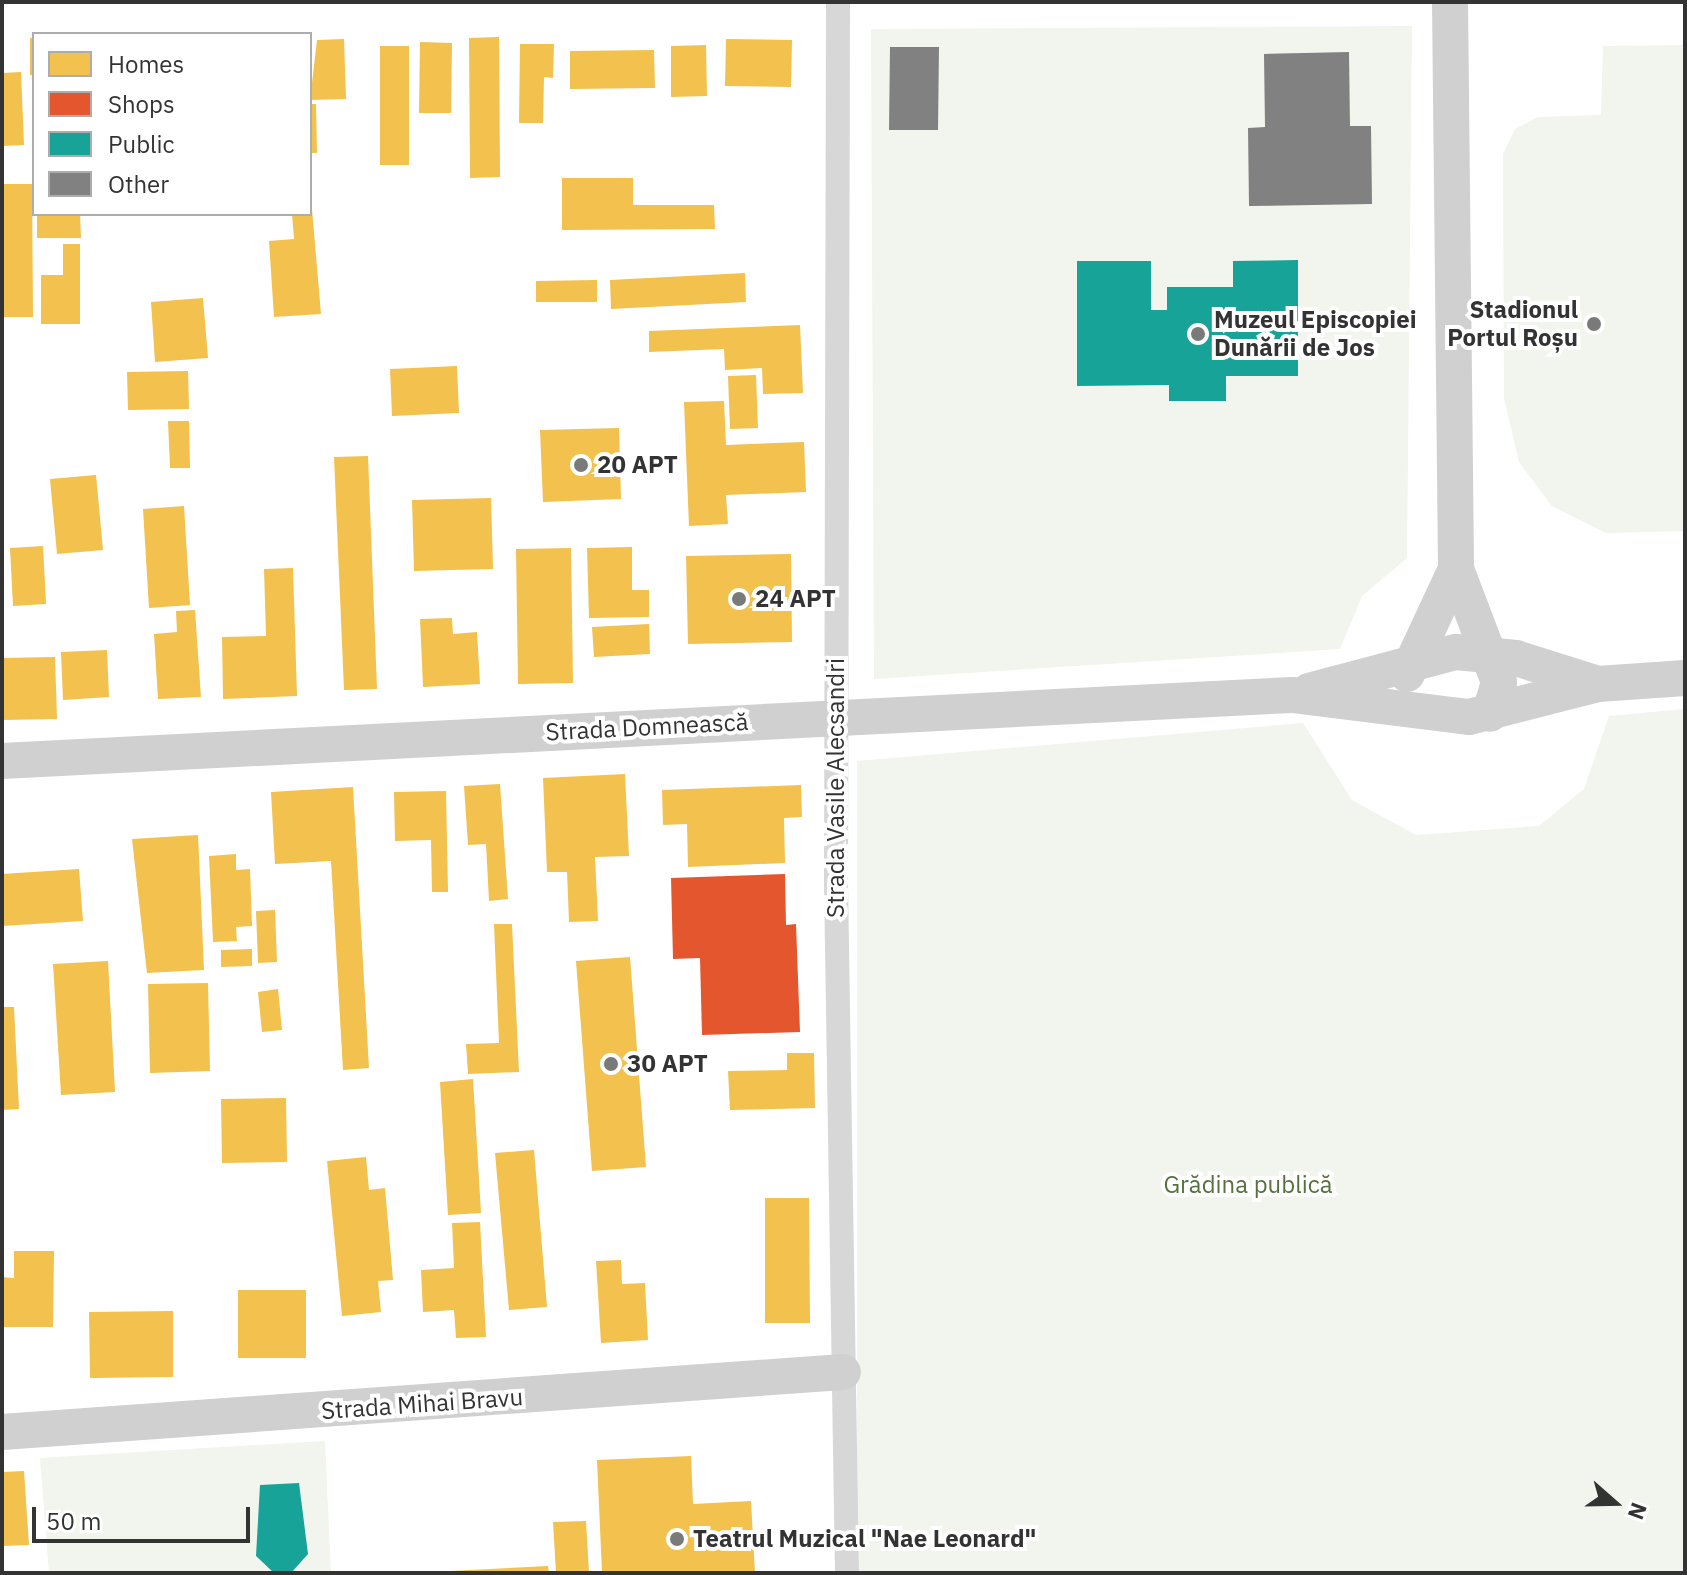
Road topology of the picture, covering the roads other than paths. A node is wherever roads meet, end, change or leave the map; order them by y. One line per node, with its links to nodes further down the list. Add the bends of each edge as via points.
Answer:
1 (838, 2): 11 (street, Strada Vasile Alecsandri)
2 (1450, 2): 3 (main road)
3 (1456, 569): 4 (main road); 5 (main road)
4 (1489, 652): 5 (main road, Strada Domnească); 7 (main road, Strada Domnească); 10 (main road, via 1499,682)
5 (1414, 661): 8 (main road, Strada Domnească); 9 (main road, via 1404,689)
6 (1685, 678): 7 (main road, Strada Domnească)
7 (1598, 684): 10 (main road, Strada Domnească)
8 (1292, 695): 9 (main road, Strada Domnească); 11 (main road, Strada Domnească)
9 (1420, 714): 10 (main road, Strada Domnească)
10 (1490, 714)
11 (836, 715): 12 (main road, Strada Domnească); 13 (street, Strada Vasile Alecsandri)
12 (2, 761)
13 (843, 1372): 14 (main road, Strada Mihai Bravu); 15 (street, Strada Vasile Alecsandri)
14 (2, 1432)
15 (847, 1573)

